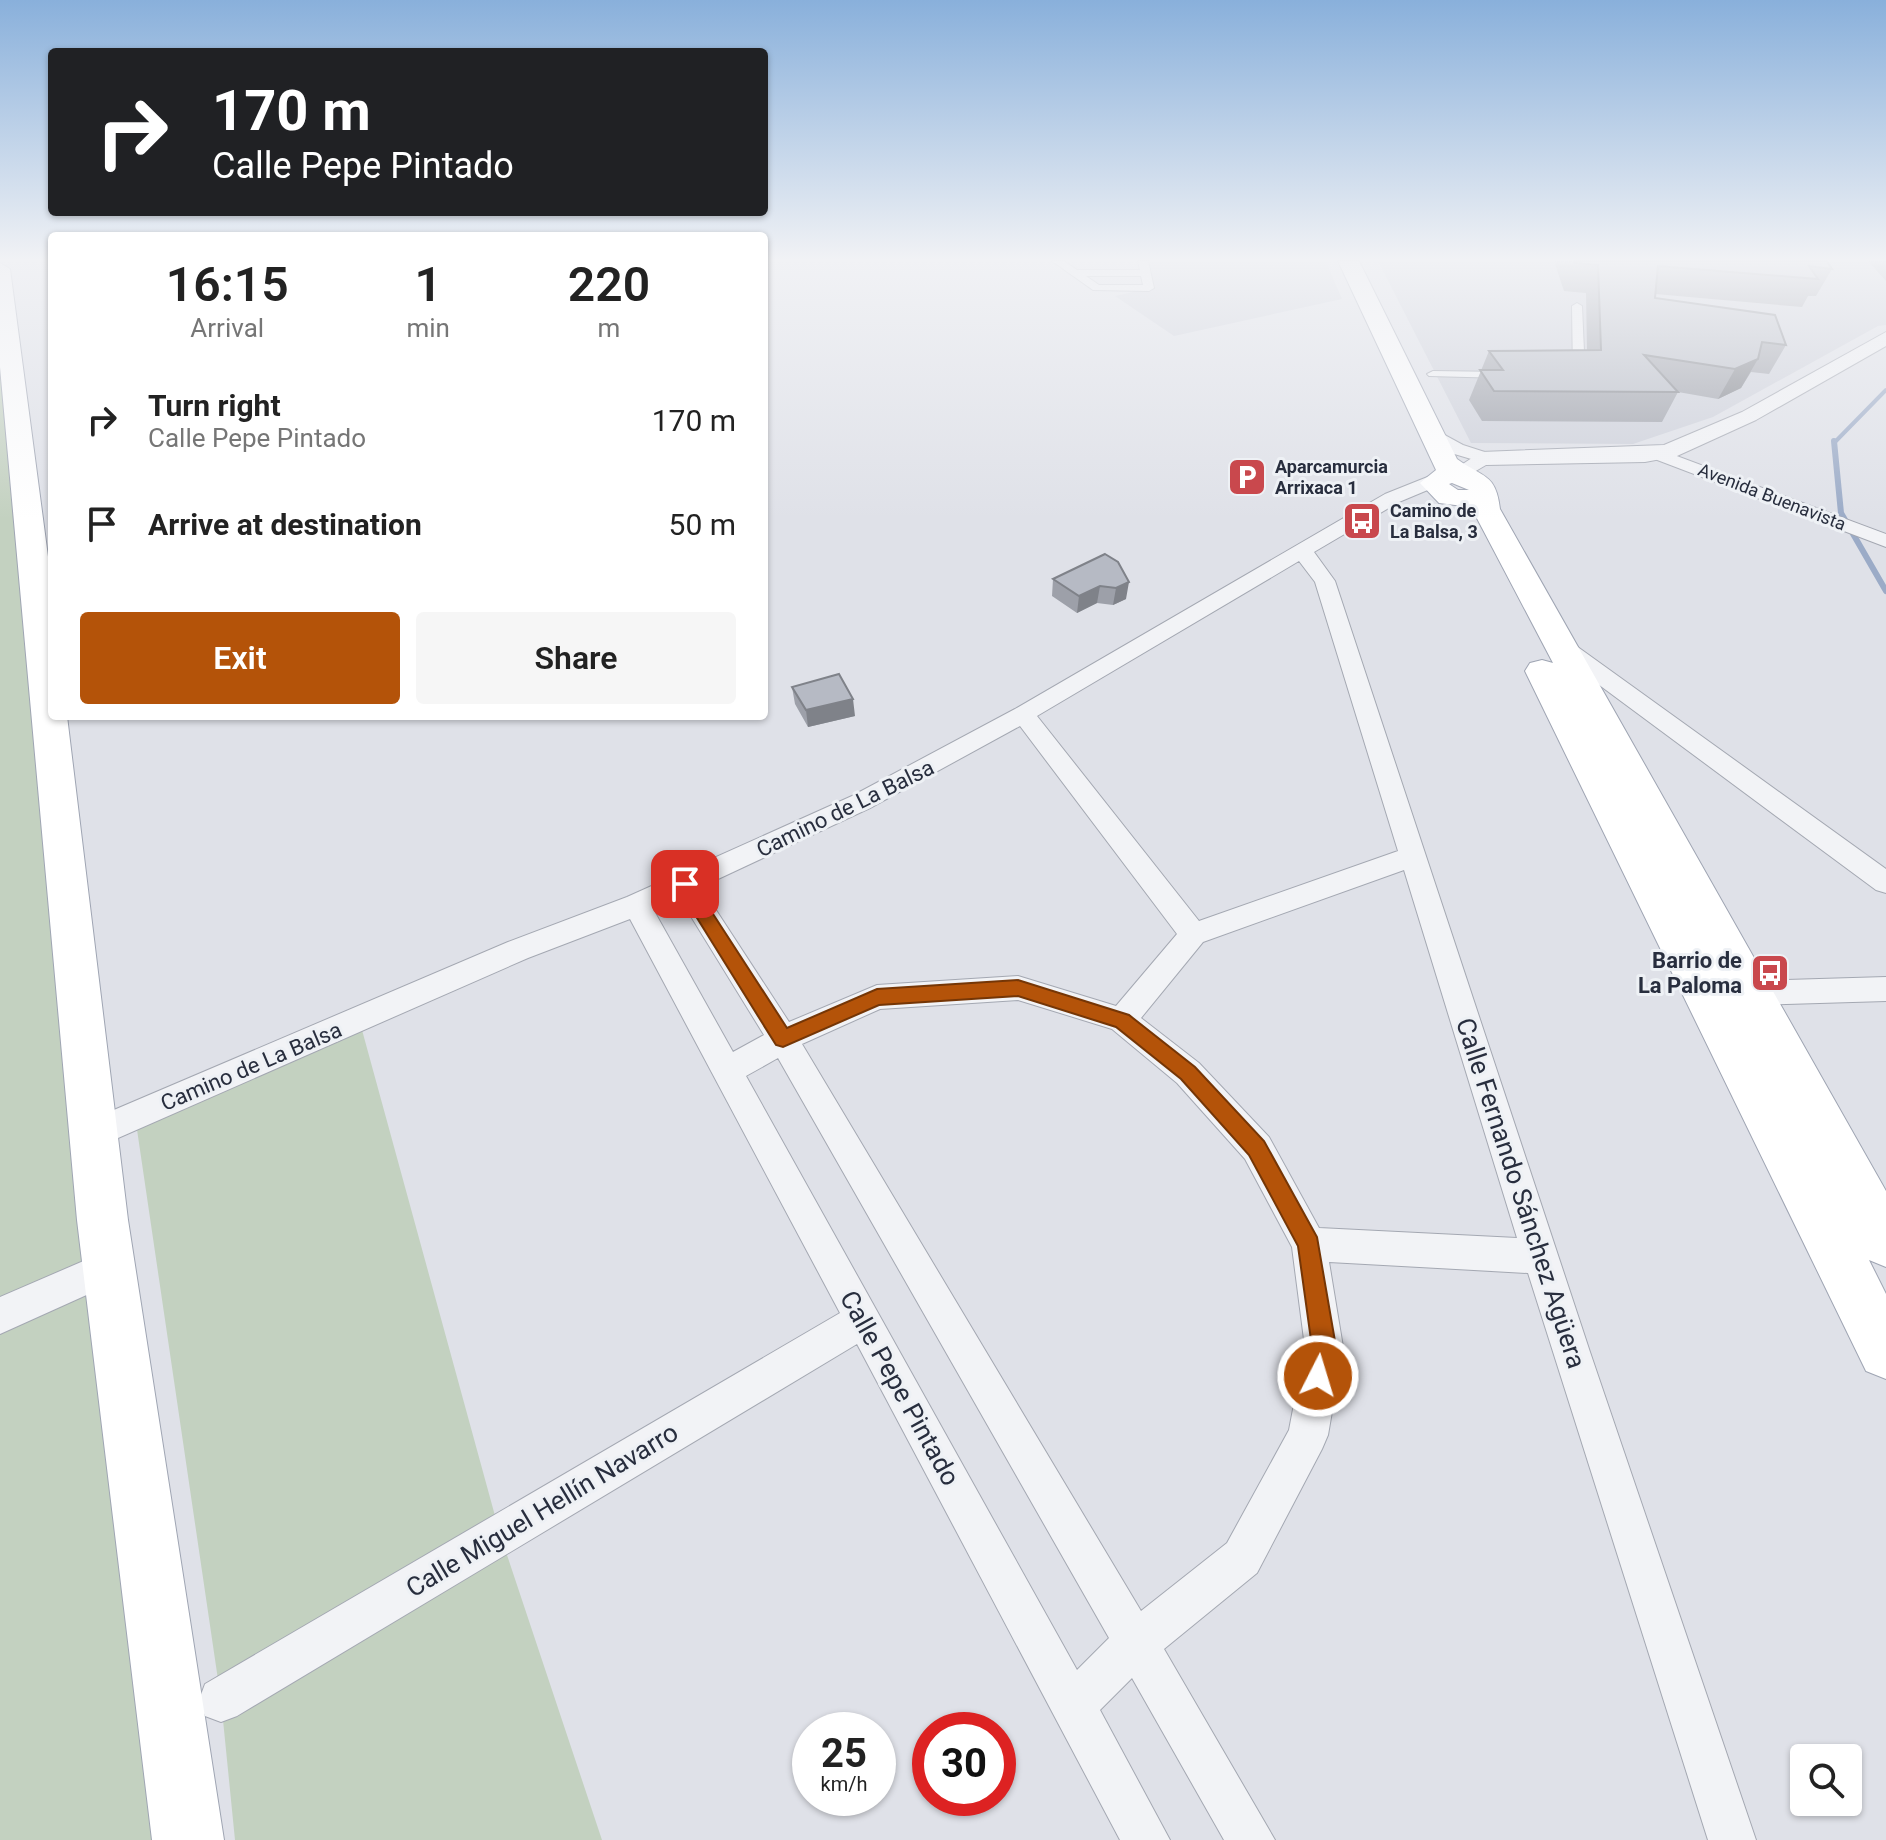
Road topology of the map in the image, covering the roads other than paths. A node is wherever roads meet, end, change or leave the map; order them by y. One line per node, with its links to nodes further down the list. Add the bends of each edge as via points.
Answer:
1 (10, 347): 14 (main road)
2 (1389, 347): 8 (main road)
3 (1578, 347): 7 (street, via 1579,375)
4 (1871, 347): 9 (street, via 1776,403)
5 (1433, 374): 6 (street)
6 (1521, 375)
7 (1564, 375)
8 (1430, 432): 10 (main road); 10 (street, via 1457,449)
9 (1658, 454): 10 (street); 11 (street, Avenida Buenavista)
10 (1459, 478): 12 (street, Camino de La Balsa, via 1392,498); 13 (main road, via 1486,509); 22 (main road)
11 (1886, 541)
12 (1302, 551): 15 (street, Camino de La Balsa); 17 (street, Calle Fernando Sánchez Agüera, via 1325,581)
13 (1559, 644): 18 (street); 24 (main road)
14 (48, 712)
15 (1023, 714): 19 (street, Camino de La Balsa, via 875,796); 21 (street)
16 (49, 720): 29 (main road)
17 (1414, 856): 21 (street); 32 (street, Calle Fernando Sánchez Agüera)
18 (1886, 883)
19 (685, 884): 20 (street, Camino de La Balsa); 27 (street)
20 (637, 905): 28 (street, Calle Pepe Pintado); 29 (street, Camino de La Balsa, via 518,950)
21 (1193, 934): 25 (street)
22 (1683, 945): 24 (main road); 26 (main road)
23 (1886, 989): 24 (street)
24 (1752, 993): 26 (main road); 30 (main road)
25 (1122, 1020): 27 (street, via 1018,988 877,997); 31 (street, via 1188,1073 1257,1148)
26 (1729, 1038): 36 (main road)
27 (783, 1039): 28 (street); 37 (street)
28 (728, 1070): 35 (street, Calle Pepe Pintado)
29 (93, 1134): 33 (main road)
30 (1886, 1242)
31 (1309, 1244): 32 (street); 37 (street, via 1324,1347 1308,1435 1242,1558)
32 (1541, 1256): 43 (street, Calle Fernando Sánchez Agüera)
33 (109, 1267): 34 (street); 40 (main road)
34 (0, 1316)
35 (863, 1320): 38 (street, Calle Miguel Hellín Navarro); 39 (street, Calle Pepe Pintado)
36 (1886, 1351)
37 (1136, 1643): 39 (street); 42 (street)
38 (221, 1700)
39 (1073, 1705): 41 (street, Calle Pepe Pintado)
40 (188, 1840)
41 (1146, 1840)
42 (1251, 1840)
43 (1732, 1840)

